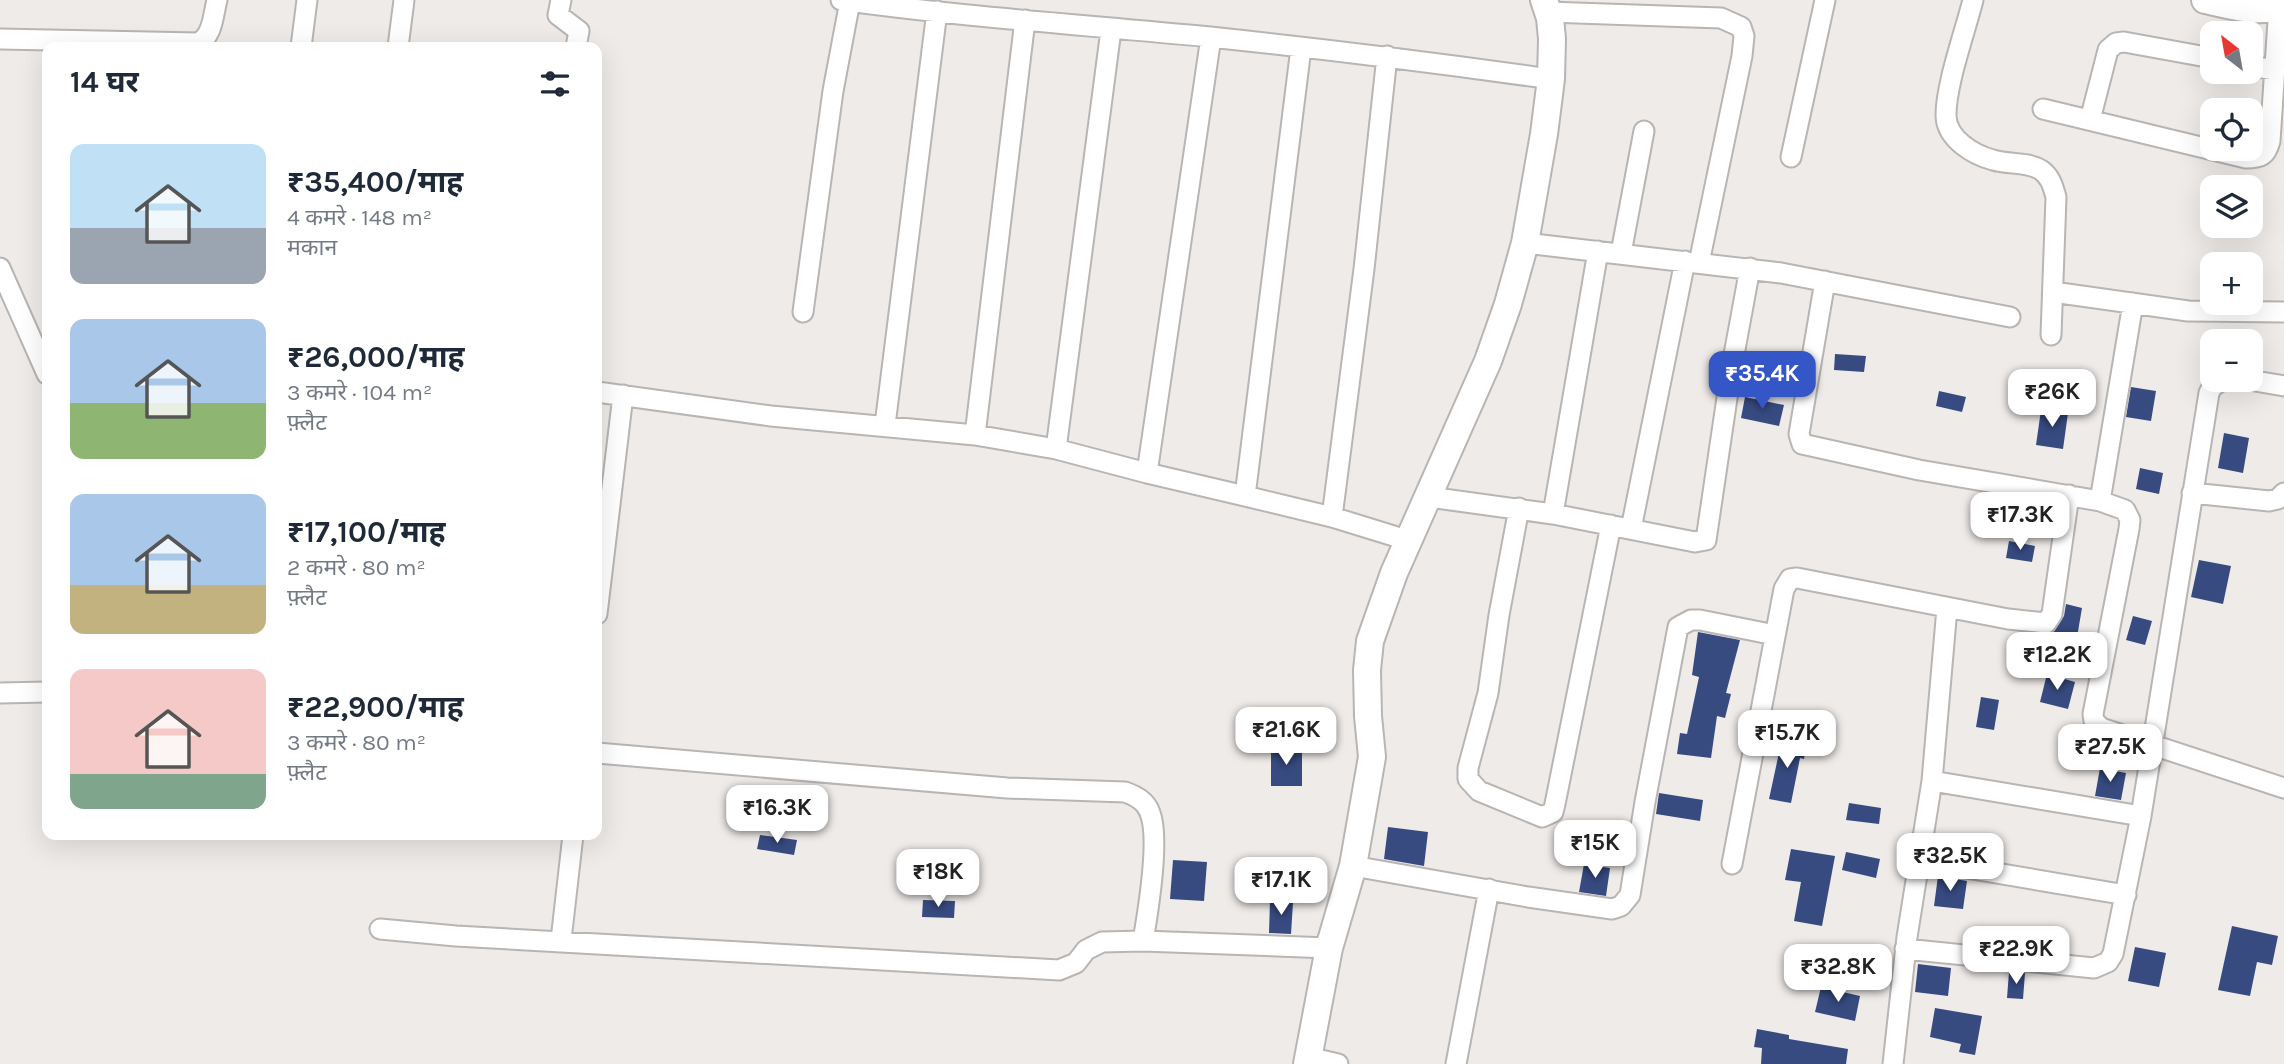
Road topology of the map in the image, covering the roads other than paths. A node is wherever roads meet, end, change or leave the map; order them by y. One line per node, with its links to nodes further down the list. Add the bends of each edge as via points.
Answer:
1 (217, 0): 17 (street, via 209,33)
2 (307, 0): 18 (street)
3 (404, 0): 19 (street)
4 (561, 0): 20 (street, via 558,15 579,31)
5 (1825, 0): 30 (street)
6 (1973, 0): 38 (street, via 1945,116 1949,130 1965,148 1994,160 2024,164 2051,180 2056,198)
7 (2205, 0): 9 (street, via 2267,10)
8 (845, 1): 11 (street); 40 (street)
9 (2282, 4): 25 (street)
10 (1546, 6): 26 (street, via 1552,39); 34 (street, via 1721,18 1741,27 1742,56)
11 (937, 11): 12 (street); 50 (street)
12 (1025, 20): 13 (street); 51 (street)
13 (1111, 30): 14 (street); 52 (street)
14 (1211, 37): 21 (street); 53 (street)
15 (0, 40): 16 (street)
16 (132, 42)
17 (200, 42)
18 (302, 42)
19 (399, 42)
20 (577, 42)
21 (1301, 48): 22 (street); 57 (street)
22 (1387, 56): 26 (street); 62 (street)
23 (2200, 56): 28 (street, via 2116,43 2108,50)
24 (2263, 69): 25 (street)
25 (2275, 71): 28 (street, via 2270,141 2267,153 2258,158)
26 (1551, 79): 31 (street)
27 (2043, 109): 28 (street)
28 (2090, 120)
29 (1644, 131): 33 (street)
30 (1791, 157)
31 (1525, 243): 32 (street); 58 (street, via 1488,361)
32 (1598, 251): 33 (street); 61 (street)
33 (1621, 253): 34 (street)
34 (1692, 262): 36 (street); 64 (street)
35 (0, 268): 44 (street)
36 (1750, 268): 37 (street); 64 (street, via 1706,540)
37 (1825, 281): 42 (street); 56 (street, via 1799,434 1802,444 1919,470)
38 (2053, 292): 39 (street); 43 (street)
39 (2133, 303): 41 (street, via 2188,311); 59 (street)
40 (803, 312)
41 (2284, 312)
42 (2010, 317)
43 (2051, 335)
44 (42, 363)
45 (2263, 382): 46 (street)
46 (2284, 386)
47 (602, 392): 49 (street)
48 (2210, 392): 54 (street)
49 (623, 395): 50 (street, via 771,416); 66 (street)
50 (885, 425): 51 (street)
51 (975, 435): 52 (street)
52 (1056, 449): 53 (street)
53 (1147, 473): 57 (street)
54 (2193, 493): 55 (street, via 2269,501); 71 (street)
55 (2284, 493)
56 (2069, 495): 59 (street); 67 (street, via 2050,620 2041,624)
57 (1245, 496): 62 (street)
58 (1429, 496): 60 (street); 65 (street)
59 (2100, 501): 71 (street, via 2125,510 2130,520 2094,721 2101,729)
60 (1519, 508): 61 (street); 63 (street, via 1488,693 1468,779 1479,792 1542,817 1553,812 1555,804)
61 (1553, 514): 63 (street)
62 (1332, 517): 65 (street)
63 (1611, 526): 64 (street)
64 (1631, 530)
65 (1410, 541): 79 (street, via 1370,641 1371,757)
66 (602, 572)
67 (1947, 608): 68 (street, via 1790,579); 73 (street)
68 (1775, 635): 78 (street); 80 (street, via 1700,620 1678,627 1625,903 1612,909)
69 (42, 692): 70 (street)
70 (0, 693)
71 (2152, 745): 74 (street); 75 (street)
72 (602, 753): 84 (street, via 1137,796 1150,812 1154,832)
73 (1932, 781): 75 (street); 77 (street)
74 (2284, 788)
75 (2141, 816): 81 (street)
76 (572, 840): 83 (street)
77 (1919, 860): 81 (street); 86 (street)
78 (1732, 864)
79 (1353, 866): 80 (street); 85 (street)
80 (1489, 889): 89 (street)
81 (2126, 895): 86 (street, via 2113,954 2094,968)
82 (380, 929): 83 (street)
83 (561, 940): 84 (street, via 1059,970 1102,942)
84 (1143, 941): 85 (street)
85 (1329, 948): 87 (street)
86 (1905, 949): 90 (street)
87 (1308, 1061): 88 (street)
88 (1338, 1064)
89 (1456, 1064)
90 (1893, 1064)

